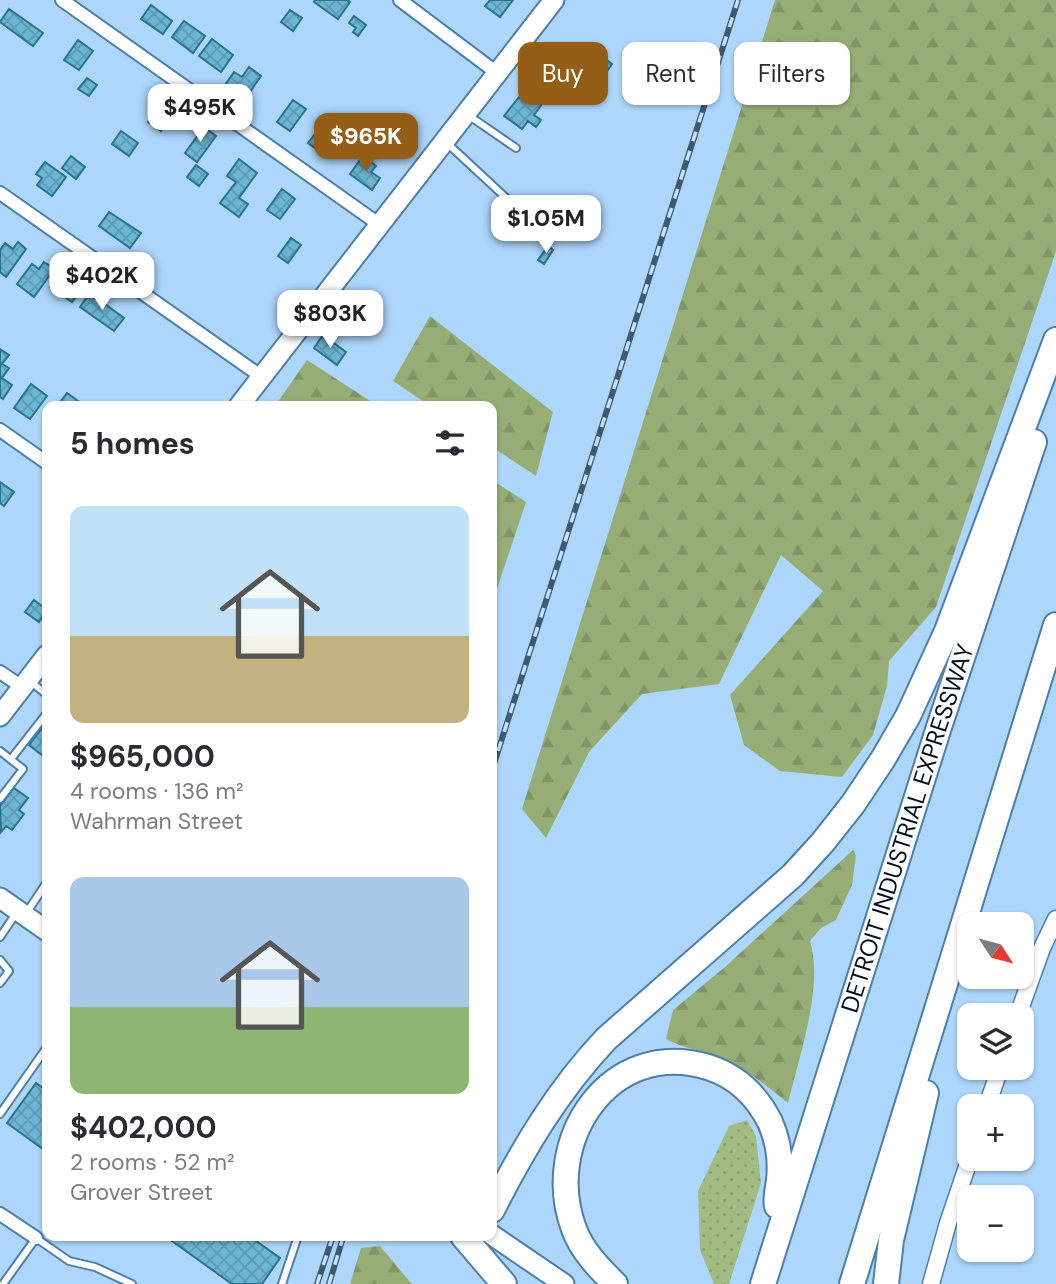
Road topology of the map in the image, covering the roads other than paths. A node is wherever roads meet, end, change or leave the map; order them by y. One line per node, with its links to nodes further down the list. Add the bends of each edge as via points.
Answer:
1 (62, 0): 10 (street)
2 (400, 0): 4 (street)
3 (554, 0): 4 (main road)
4 (497, 73): 5 (main road)
5 (467, 114): 6 (main road); 7 (lane)
6 (446, 141): 9 (lane); 10 (main road)
7 (516, 148)
8 (0, 193): 13 (street)
9 (531, 221)
10 (380, 225): 13 (main road)
11 (1056, 340): 42 (highway, via 947,631 883,759 846,813 793,874 582,1064 538,1125)
12 (1056, 376): 44 (highway, DETROIT INDUSTRIAL EXPRESSWAY)
13 (262, 377): 14 (main road)
14 (243, 401)
15 (0, 430): 16 (street)
16 (42, 460)
17 (1056, 625): 27 (highway)
18 (42, 661): 20 (main road)
19 (0, 672): 20 (street)
20 (25, 683): 21 (lane); 22 (main road)
21 (42, 692)
22 (0, 716)
23 (42, 719): 25 (lane)
24 (0, 751): 25 (lane)
25 (11, 759): 26 (lane, via 23,769)
26 (0, 799)
27 (982, 858): 30 (highway); 56 (highway)
28 (42, 888): 31 (lane)
29 (0, 898): 31 (main road)
30 (974, 912)
31 (21, 913): 33 (main road); 34 (lane)
32 (1056, 919): 38 (street)
33 (42, 928)
34 (0, 937)
35 (0, 960): 36 (lane, via 9,971)
36 (0, 983)
37 (957, 987): 57 (highway, via 912,1150)
38 (1022, 1003)
39 (42, 1055): 40 (lane)
40 (0, 1114)
41 (966, 1171): 58 (street)
42 (497, 1201)
43 (0, 1214): 45 (street)
44 (781, 1226): 54 (highway, via 776,1139 749,1092 705,1066 671,1061 649,1065 617,1079 601,1093 579,1122 568,1153 569,1215 585,1250); 55 (highway, DETROIT INDUSTRIAL EXPRESSWAY)
45 (36, 1238): 49 (lane); 50 (lane, via 69,1261)
46 (497, 1238): 53 (main road)
47 (296, 1241): 51 (lane)
48 (467, 1241): 52 (highway)
49 (3, 1284)
50 (132, 1284)
51 (282, 1284)
52 (504, 1284)
53 (565, 1284)
54 (615, 1284)
55 (763, 1284)
56 (852, 1284)
57 (886, 1284)
58 (931, 1284)

